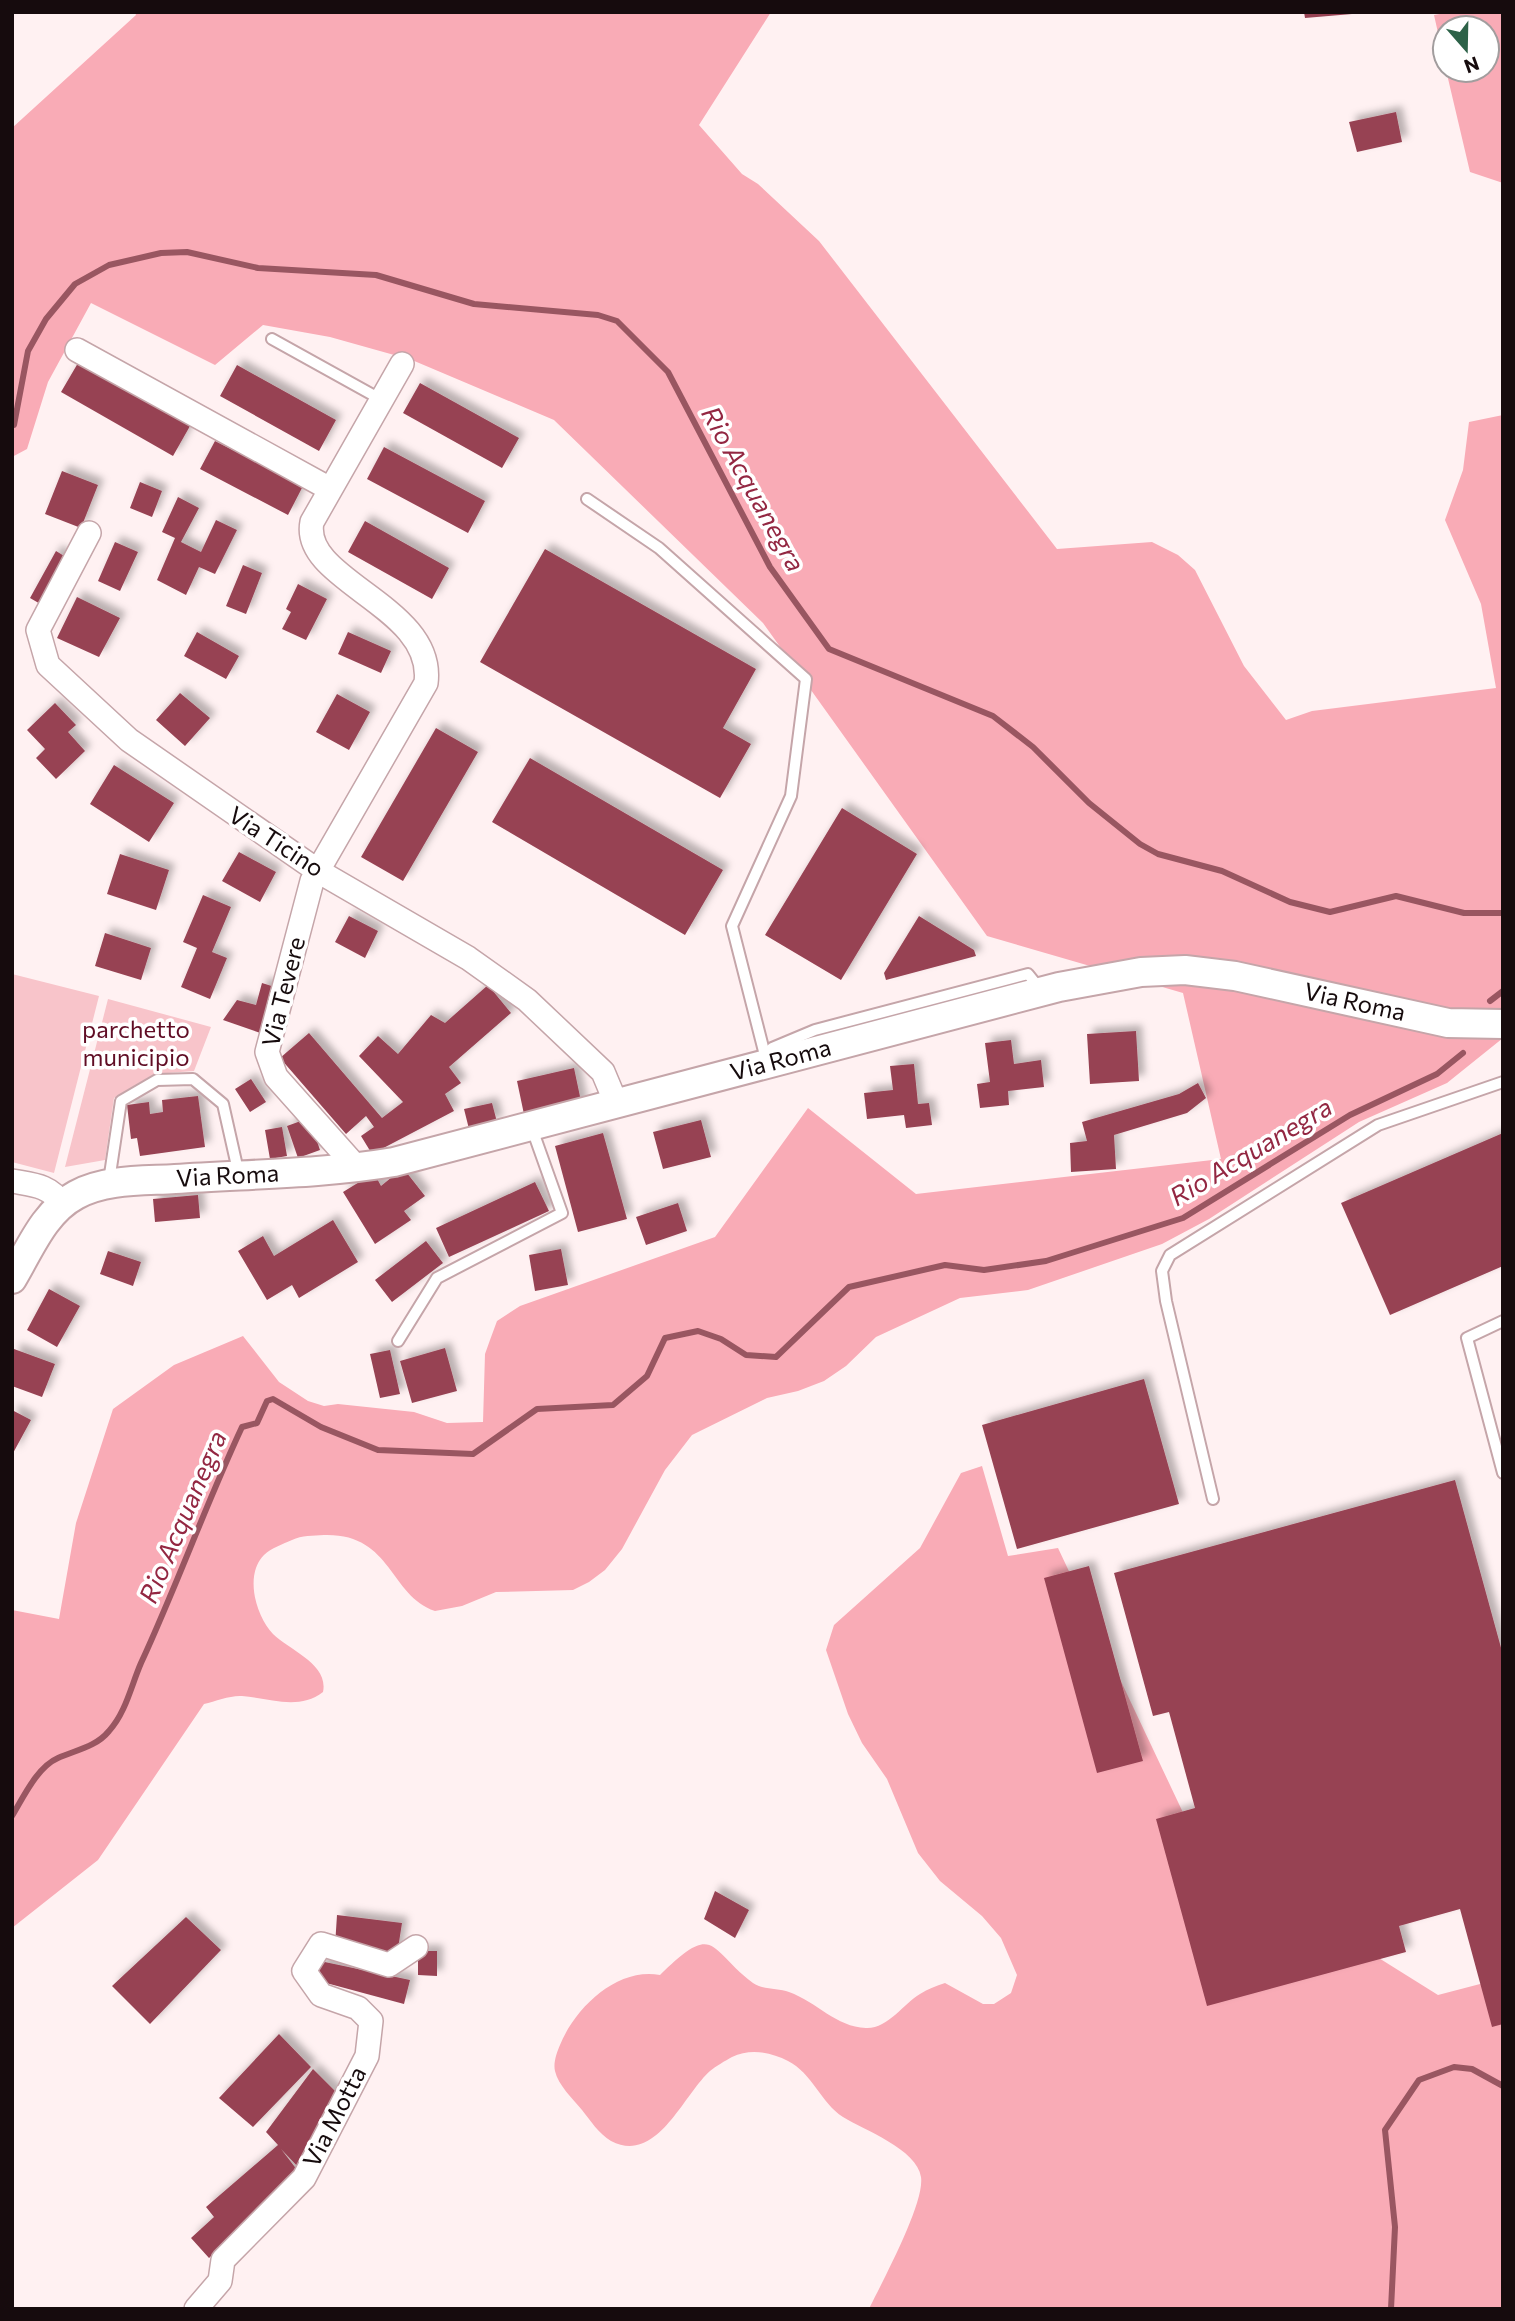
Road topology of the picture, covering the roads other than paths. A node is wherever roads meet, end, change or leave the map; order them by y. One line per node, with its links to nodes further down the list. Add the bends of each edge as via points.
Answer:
1 (272, 339): 4 (lane)
2 (77, 350): 5 (street)
3 (402, 365): 4 (street)
4 (382, 400): 5 (street)
5 (330, 489): 8 (street, via 310,534 319,555 411,631 428,671 426,683)
6 (587, 499): 10 (lane, via 659,548 806,679 791,796 732,926)
7 (89, 533): 8 (street, Via Ticino, via 38,629 48,664 129,740)
8 (318, 871): 12 (street, Via Ticino, via 468,958 527,1000 603,1072); 14 (street, Via Tevere, via 268,1061 276,1077)
9 (1503, 1024): 10 (street, Via Roma, via 1448,1023 1236,976 1185,970 1141,972 1041,991)
10 (767, 1063): 12 (street, Via Roma)
11 (1503, 1082): 23 (lane, via 1378,1125 1170,1255 1162,1271 1166,1301)
12 (616, 1103): 13 (street, Via Roma)
13 (531, 1126): 14 (street, Via Roma, via 394,1162); 21 (lane, via 562,1213 438,1278)
14 (353, 1168): 15 (street, Via Roma)
15 (239, 1175): 17 (street, Via Roma); 17 (lane, via 223,1104 193,1079 157,1080 121,1101)
16 (12, 1181): 18 (street, via 46,1187)
17 (109, 1184): 18 (street, Via Roma)
18 (62, 1204): 19 (street, via 47,1218)
19 (12, 1279)
20 (1503, 1321): 22 (lane, via 1467,1338)
21 (398, 1341)
22 (1503, 1473)
23 (1213, 1499)
24 (416, 1947): 25 (street, Via Motta, via 389,1965 321,1944 304,1971 321,1995 358,2008 371,2021 367,2056 304,2178 223,2260 220,2281)
25 (196, 2309)

